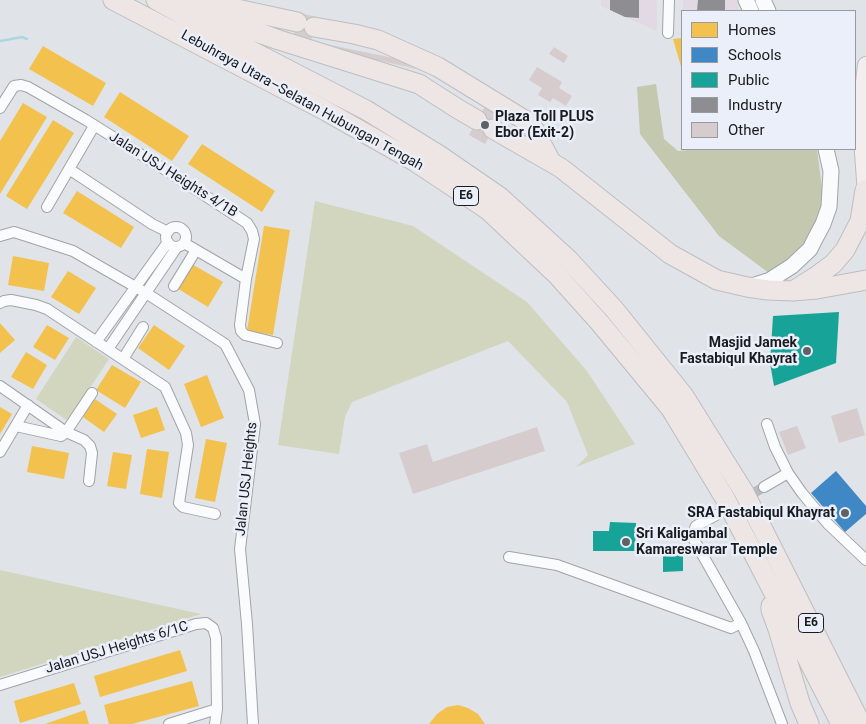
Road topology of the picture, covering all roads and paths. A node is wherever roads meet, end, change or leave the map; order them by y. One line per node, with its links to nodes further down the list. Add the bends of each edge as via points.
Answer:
1 (113, 0): 47 (highway, Lebuhraya Utara–Selatan Hubungan Tengah / E6, via 334,116 414,161 488,210 556,274 671,409 726,500)
2 (156, 0): 57 (highway, Lebuhraya Utara–Selatan Hubungan Tengah / E6, via 366,110 439,155 500,197 568,259 614,309 684,396 744,492)
3 (180, 0): 11 (highway, via 279,40 419,84 458,110); 11 (highway, via 237,8 378,40 438,67 531,124)
4 (669, 0): 5 (street)
5 (668, 33)
6 (866, 65): 7 (main road)
7 (859, 95): 13 (main road)
8 (0, 108): 9 (street, Jalan USJ Heights 4/1B, via 14,86 21,85)
9 (94, 126): 12 (street); 20 (street, Jalan USJ Heights 4/1B, via 247,223 254,239)
10 (826, 150): 23 (street, via 831,171 829,207 810,249 782,274)
11 (551, 162): 23 (highway, via 670,254 717,280)
12 (69, 169): 15 (street); 17 (street)
13 (865, 190): 14 (main road); 25 (highway, via 860,221 845,250 832,264)
14 (866, 194)
15 (47, 208)
16 (0, 236): 24 (street, Jalan USJ Heights, via 14,232 73,251)
17 (168, 237): 18 (street, via 172,246); 18 (street, via 173,228 182,229 186,237); 24 (street)
18 (181, 245): 19 (street); 26 (street)
19 (196, 250): 20 (street); 22 (street)
20 (246, 279): 30 (street, Jalan USJ Heights 4/1B, via 241,331 245,335)
21 (866, 280): 25 (highway)
22 (174, 286)
23 (747, 287): 25 (highway)
24 (135, 288): 26 (street, Jalan USJ Heights); 29 (street)
25 (793, 291)
26 (146, 293): 31 (street); 53 (street, Jalan USJ Heights, via 225,344 249,390 255,424 240,548)
27 (0, 303): 29 (street, via 11,300 47,309)
28 (143, 327): 32 (street)
29 (96, 342): 31 (street)
30 (277, 343)
31 (108, 349): 32 (street)
32 (123, 359): 43 (street, via 165,387 186,433 188,445 179,502 183,507)
33 (0, 386): 35 (street)
34 (92, 393): 38 (street)
35 (28, 405): 37 (street); 38 (street)
36 (766, 424): 40 (street)
37 (16, 426): 38 (street, via 57,436); 39 (street)
38 (66, 432): 41 (street, via 90,446)
39 (0, 452)
40 (788, 473): 42 (street); 46 (street, via 828,524)
41 (89, 481)
42 (764, 487)
43 (215, 514)
44 (716, 515): 48 (street, via 696,526 694,538)
45 (509, 557): 48 (street, via 556,566 731,628)
46 (866, 560)
47 (772, 588): 55 (highway, via 771,610); 56 (highway, Lebuhraya Utara–Selatan Hubungan Tengah / E6)
48 (741, 623): 54 (street)
49 (0, 685): 50 (street, Jalan USJ Heights 6/1C, via 206,622 213,628 216,638)
50 (217, 709): 51 (street); 52 (street)
51 (169, 724)
52 (216, 724)
53 (254, 724)
54 (782, 724)
55 (809, 724)
56 (841, 724)
57 (861, 724)

